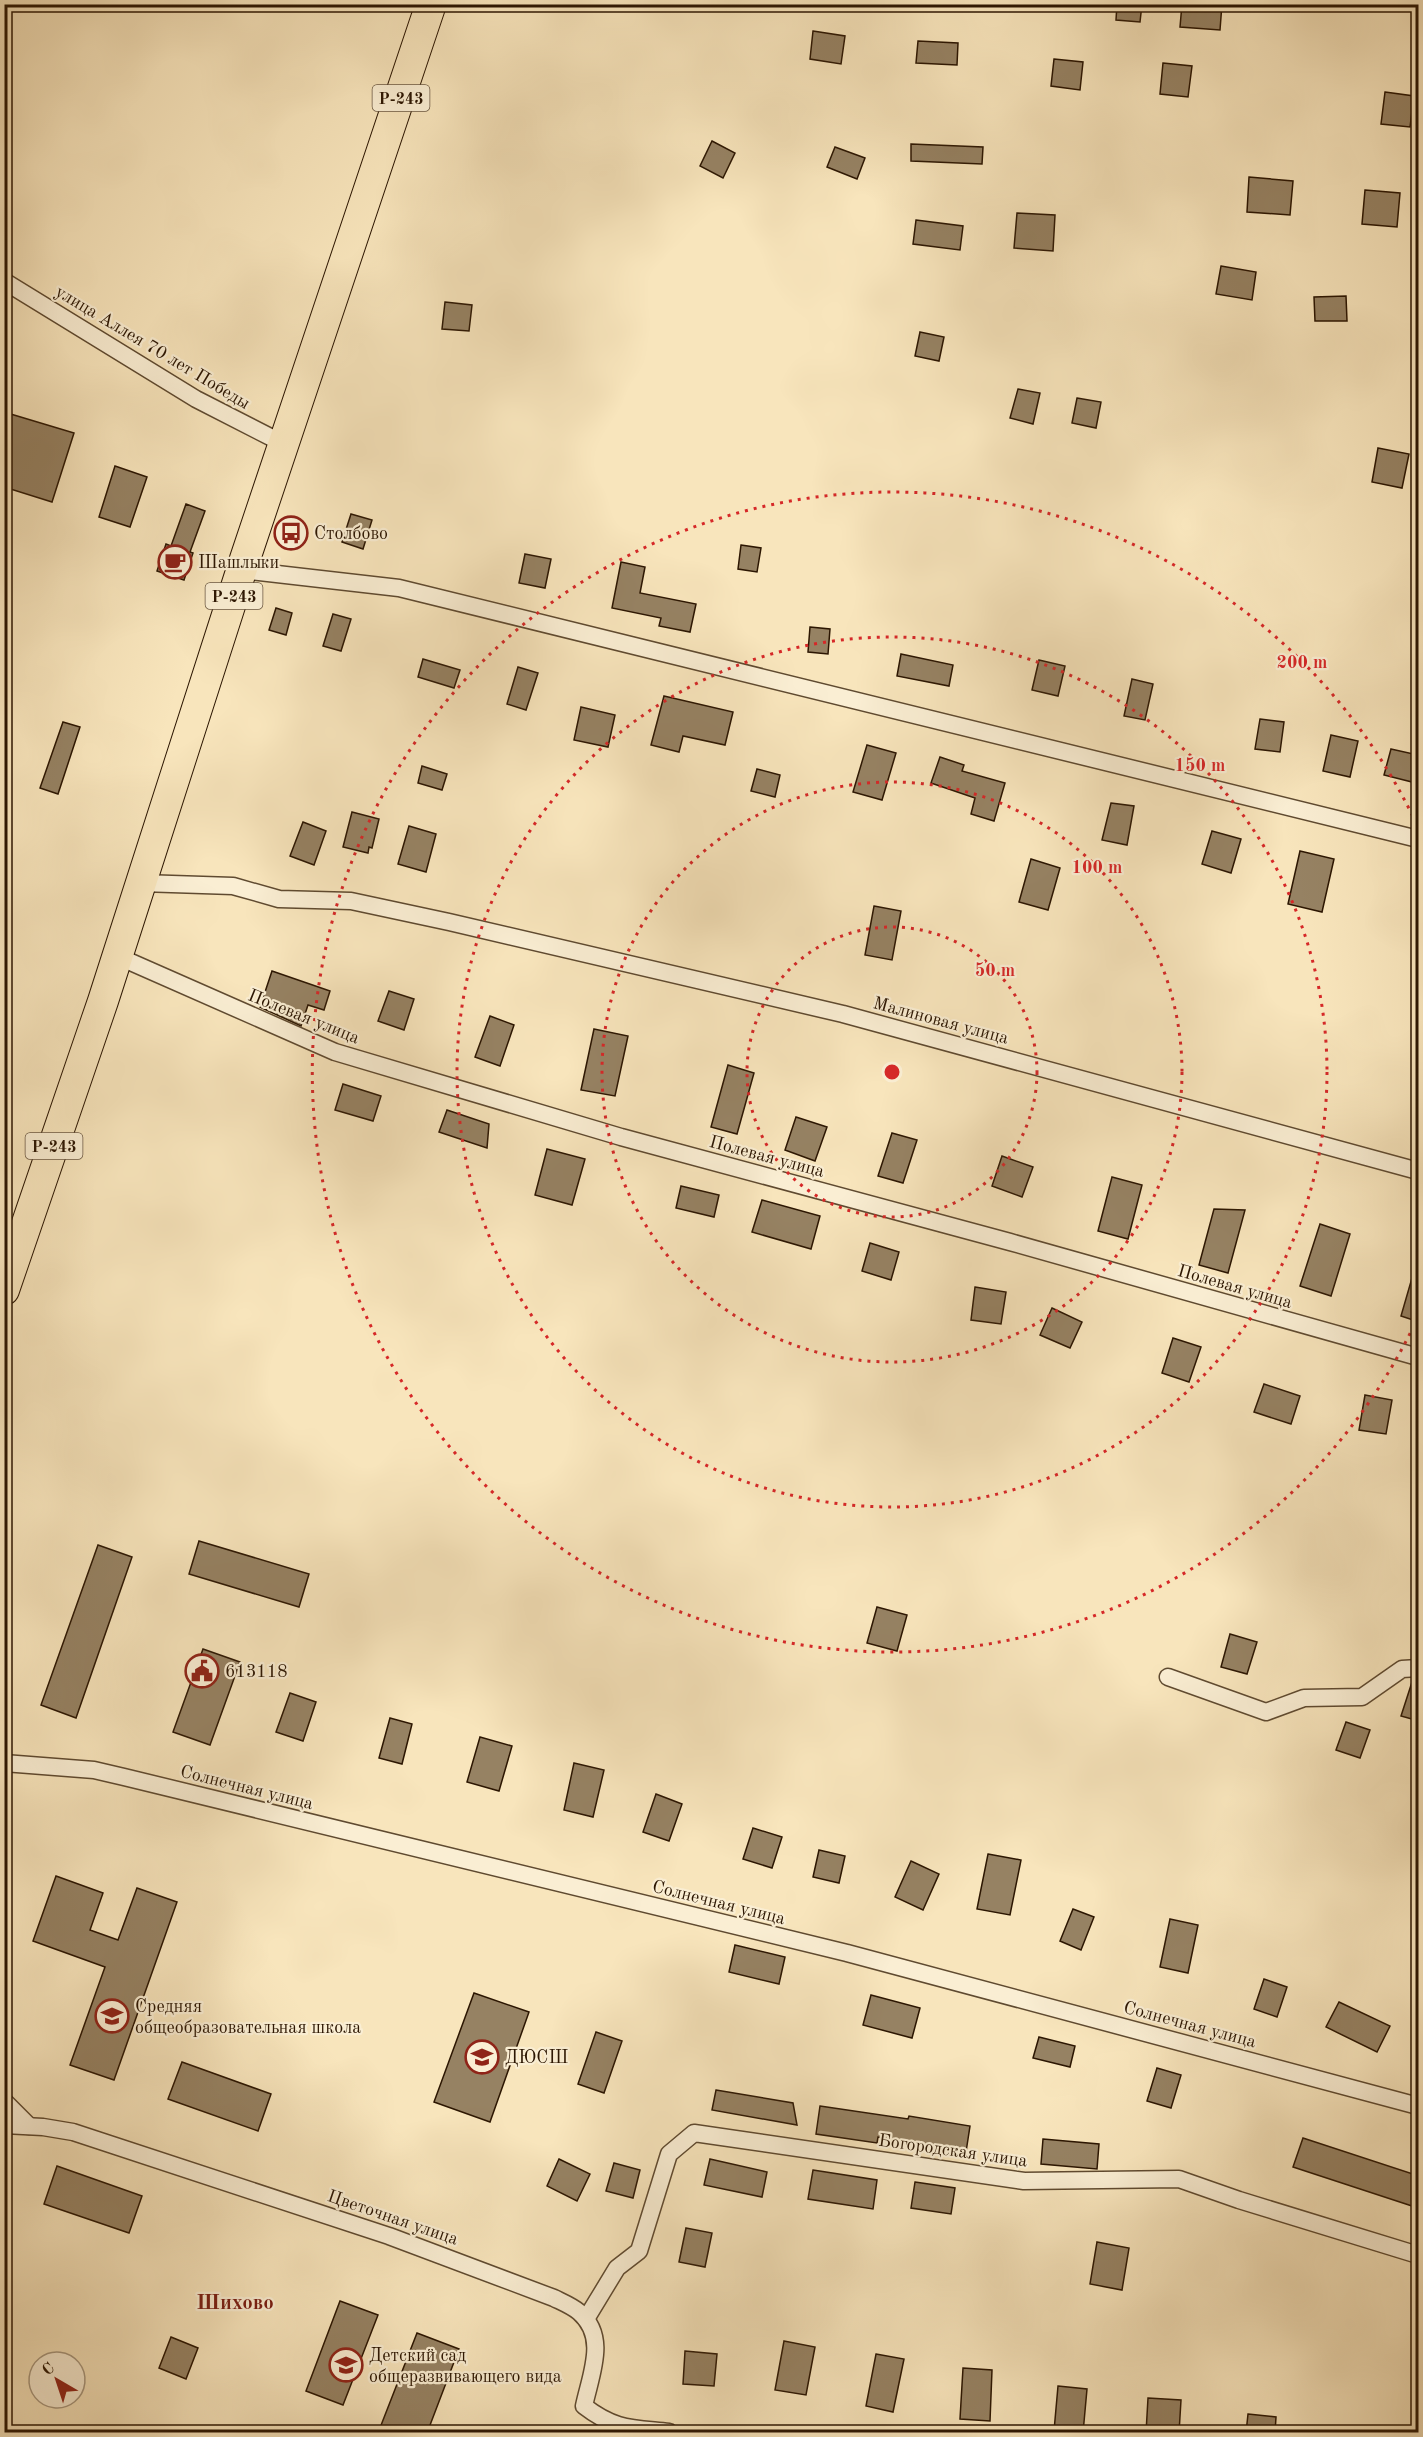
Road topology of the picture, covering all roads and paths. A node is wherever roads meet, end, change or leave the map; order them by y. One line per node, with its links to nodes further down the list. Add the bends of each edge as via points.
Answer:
1 (432, 4): 3 (highway, Р-243)
2 (4, 281): 3 (street, улица Аллея 70 лет Победы, via 196,399)
3 (284, 444): 4 (highway, Р-243)
4 (242, 570): 5 (street, via 399,588); 6 (highway, Р-243)
5 (1419, 839)
6 (141, 883): 7 (highway, Р-243); 8 (street, Малиновая улица, via 233,886 279,899 351,901 449,922 843,1014)
7 (117, 956): 9 (highway, Р-243); 10 (street, Полевая улица, via 335,1052 621,1137)
8 (1419, 1172)
9 (4, 1290)
10 (1419, 1357)
11 (1419, 1668): 12 (street, via 1402,1669 1362,1696 1304,1698 1266,1712)
12 (1168, 1677)
13 (4, 1763): 15 (street, Солнечная улица, via 94,1770 330,1827 847,1953)
14 (4, 2101): 17 (street)
15 (1419, 2106)
16 (4, 2125): 17 (street, Цветочная улица)
17 (29, 2126): 19 (street, Цветочная улица, via 73,2132 389,2236 554,2298 578,2310)
18 (1419, 2254): 19 (street, Богородская улица, via 1179,2179 1024,2181 694,2133 669,2154 639,2251 617,2268)
19 (586, 2319): 20 (street, via 597,2344 584,2406 616,2426)
20 (669, 2433)

